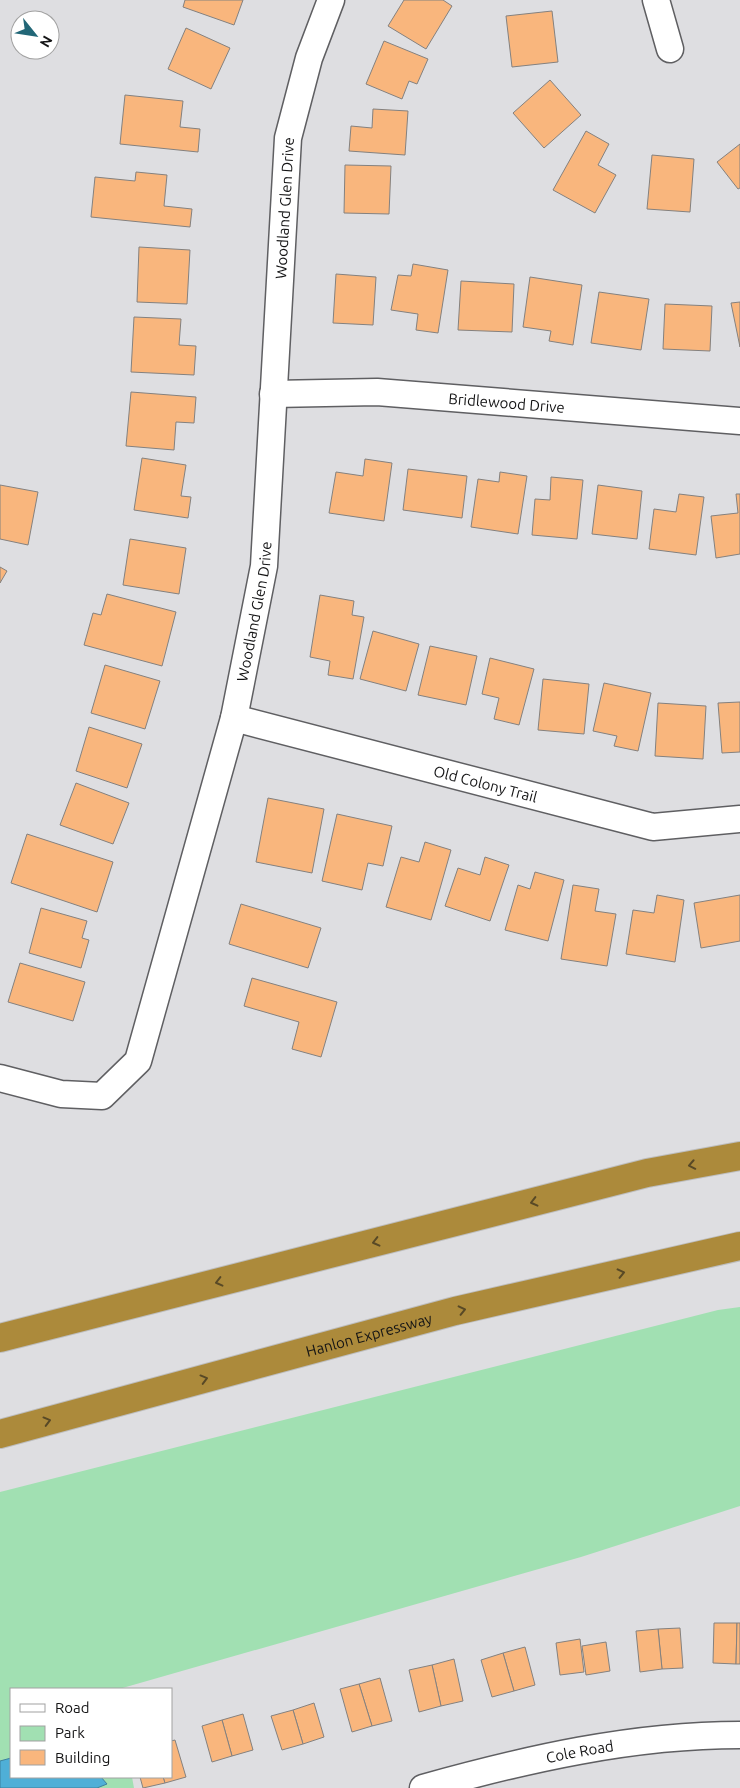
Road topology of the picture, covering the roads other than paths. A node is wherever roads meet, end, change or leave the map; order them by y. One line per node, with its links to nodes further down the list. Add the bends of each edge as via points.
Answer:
1 (331, 0): 4 (street, Woodland Glen Drive, via 309,58 288,138)
2 (656, 0): 3 (street)
3 (670, 49)
4 (273, 394): 5 (street, Bridlewood Drive, via 377,392); 6 (street, Woodland Glen Drive, via 264,566)
5 (740, 421)
6 (234, 718): 7 (street, Old Colony Trail, via 653,827); 8 (street, Woodland Glen Drive, via 138,1061 102,1096 61,1094)
7 (740, 819)
8 (0, 1078)
9 (740, 1156): 11 (highway, one-way to 11, via 647,1173)
10 (740, 1246): 12 (highway, Hanlon Expressway, one-way to 10, via 455,1311)
11 (0, 1338)
12 (0, 1434)
13 (740, 1735): 14 (street, Cole Road, via 705,1735 592,1747)
14 (423, 1788)

